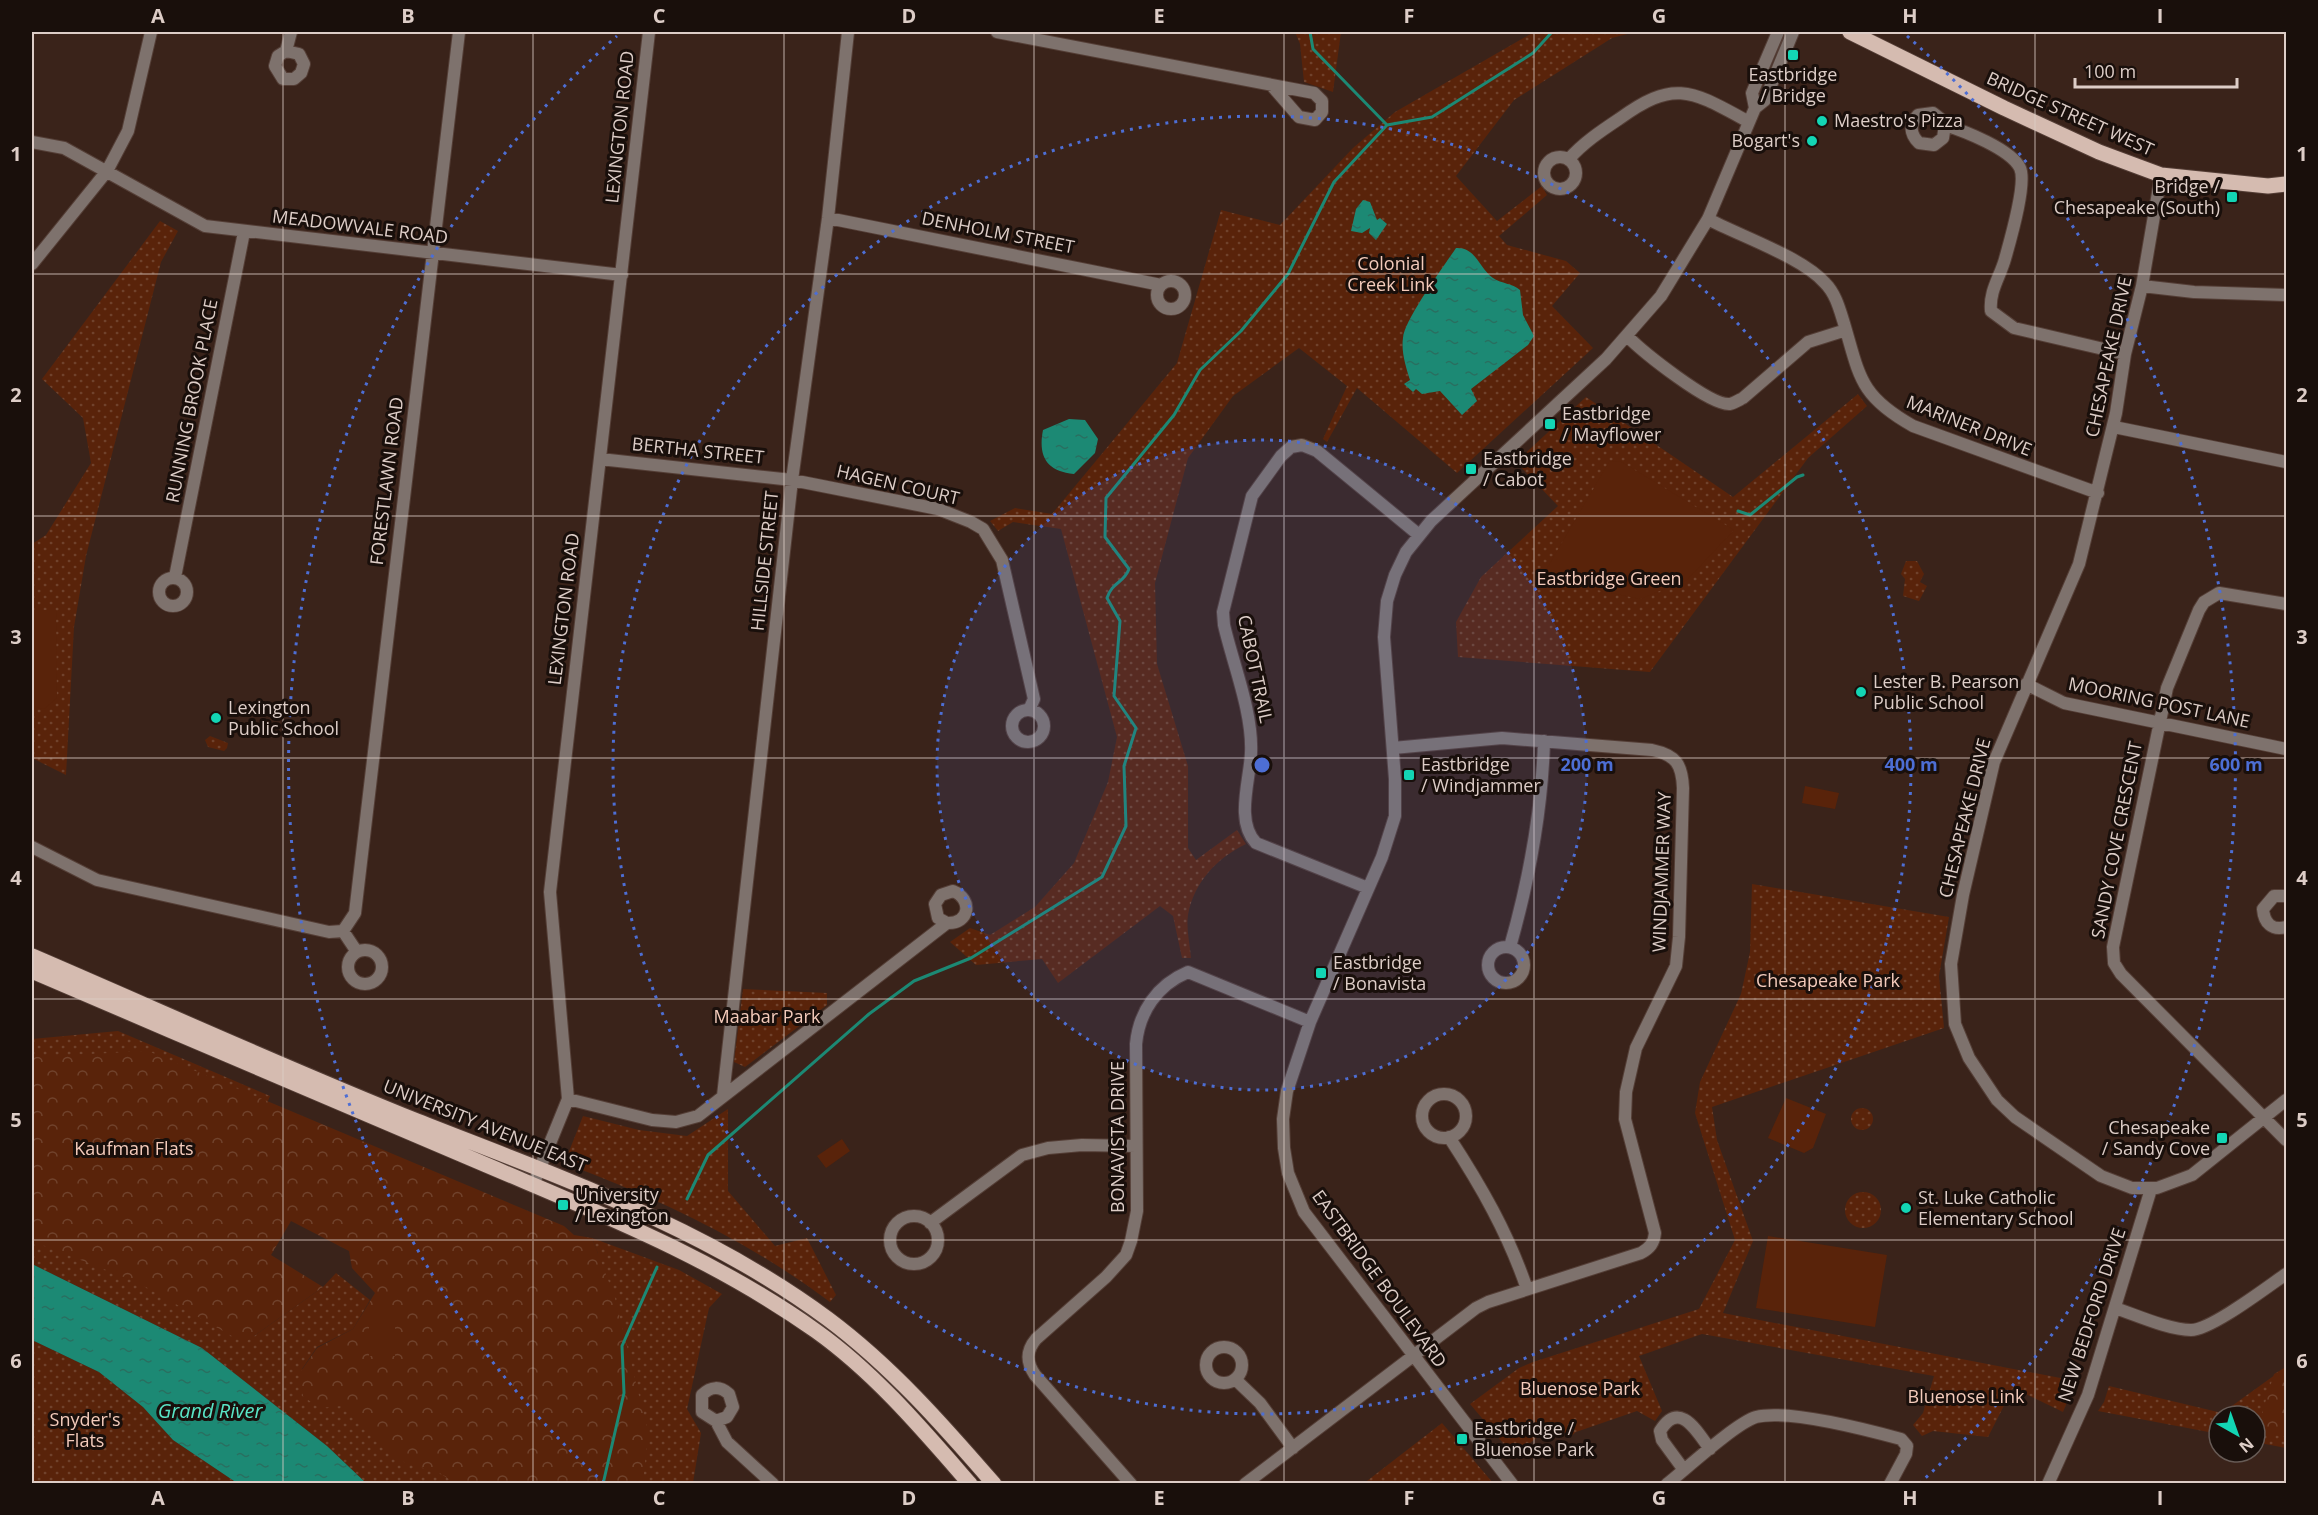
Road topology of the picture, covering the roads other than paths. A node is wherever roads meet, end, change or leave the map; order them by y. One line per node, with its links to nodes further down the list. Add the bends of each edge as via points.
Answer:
1 (151, 32): 17 (street, via 128,131)
2 (291, 32): 10 (street)
3 (459, 32): 23 (street, FORESTLAWN ROAD)
4 (649, 32): 25 (street, LEXINGTON ROAD)
5 (848, 32): 20 (street, HILLSIDE STREET)
6 (997, 32): 11 (street)
7 (1778, 32): 12 (street, EASTBRIDGE BOULEVARD, via 1752,93)
8 (1793, 32): 12 (street, EASTBRIDGE BOULEVARD, via 1765,100)
9 (1851, 32): 18 (main road, BRIDGE STREET WEST, via 2014,113)
10 (286, 51)
11 (1273, 87)
12 (1755, 108): 13 (street, EASTBRIDGE BOULEVARD)
13 (1749, 122): 16 (street, via 1686,93 1669,92 1637,106 1580,146); 21 (street, EASTBRIDGE BOULEVARD)
14 (1945, 125): 31 (street, via 2007,154 2020,168 2022,185 2005,260 1989,298 1991,311 2014,328)
15 (32, 142): 17 (street, MEADOWVALE ROAD, via 64,148)
16 (1569, 159)
17 (107, 171): 22 (street, MEADOWVALE ROAD, via 205,226); 24 (street)
18 (2161, 175): 19 (main road, BRIDGE STREET WEST, via 2268,186); 27 (street, CHESAPEAKE DRIVE)
19 (2286, 184)
20 (828, 218): 26 (street, DENHOLM STREET); 35 (street, HILLSIDE STREET)
21 (1708, 219): 29 (street, MARINER DRIVE, via 1808,268 1826,283 1837,301); 30 (street, EASTBRIDGE BOULEVARD, via 1661,296)
22 (244, 232): 23 (street, MEADOWVALE ROAD); 38 (street, RUNNING BROOK PLACE)
23 (432, 253): 25 (street, MEADOWVALE ROAD); 51 (street, FORESTLAWN ROAD, via 355,914)
24 (32, 264)
25 (622, 275): 33 (street, LEXINGTON ROAD)
26 (1161, 285)
27 (2142, 286): 28 (street); 31 (street, CHESAPEAKE DRIVE)
28 (2286, 295)
29 (1846, 330): 30 (street, via 1808,342 1731,404 1705,394 1646,355); 36 (street, MARINER DRIVE, via 1865,388 1890,413 1913,426)
30 (1627, 336): 37 (street, EASTBRIDGE BOULEVARD)
31 (2124, 354): 32 (street, CHESAPEAKE DRIVE)
32 (2114, 427): 34 (street); 36 (street, CHESAPEAKE DRIVE)
33 (600, 459): 35 (street, BERTHA STREET); 58 (street, LEXINGTON ROAD, via 550,892)
34 (2286, 462)
35 (792, 480): 41 (street, HAGEN COURT, via 938,509 983,529 1002,560 1034,699); 57 (street, HILLSIDE STREET)
36 (2098, 493): 40 (street, CHESAPEAKE DRIVE, via 2079,564)
37 (1419, 535): 44 (street, EASTBRIDGE BOULEVARD, via 1395,575 1384,619); 47 (street, CABOT TRAIL, via 1317,451 1302,445 1291,447 1252,496 1224,612 1251,739 1247,832 1256,843)
38 (175, 578)
39 (2286, 604): 42 (street, via 2228,593 2219,593 2204,602 2174,668)
40 (2026, 684): 42 (street, MOORING POST LANE, via 2064,703); 66 (street, CHESAPEAKE DRIVE, via 1994,762 1963,895 1951,964 1955,1024 1982,1082 2015,1117 2101,1176 2115,1183)
41 (1029, 711)
42 (2159, 724): 45 (street, MOORING POST LANE); 60 (street, SANDY COVE CRESCENT, via 2113,947 2114,963)
43 (1544, 741): 44 (street, WINDJAMMER WAY, via 1502,738); 52 (street, via 1534,846); 69 (street, WINDJAMMER WAY, via 1652,750 1674,757 1680,765 1683,788 1680,914 1676,966 1636,1048 1626,1092 1625,1119 1654,1240 1641,1253)
44 (1393, 748): 47 (street, EASTBRIDGE BOULEVARD, via 1395,816)
45 (2286, 749)
46 (32, 847): 51 (street, via 97,880 329,932)
47 (1368, 888): 56 (street, EASTBRIDGE BOULEVARD)
48 (2286, 896): 50 (street, via 2274,896 2263,909 2271,926)
49 (947, 923): 57 (street)
50 (2286, 927)
51 (343, 931): 53 (street)
52 (1510, 947)
53 (357, 952)
54 (32, 957): 64 (main road, UNIVERSITY AVENUE EAST, via 414,1119)
55 (32, 971): 65 (main road, UNIVERSITY AVENUE EAST)
56 (1310, 1022): 63 (street, BONAVISTA DRIVE, via 1200,975 1188,972 1178,977 1143,1011 1137,1027); 71 (street, EASTBRIDGE BOULEVARD, via 1287,1091 1283,1119 1288,1173 1304,1212)
57 (723, 1096): 58 (street, via 698,1116 676,1122 652,1120)
58 (568, 1099): 64 (street, LEXINGTON ROAD)
59 (2286, 1100): 60 (street, CHESAPEAKE DRIVE)
60 (2264, 1118): 62 (street); 66 (street, CHESAPEAKE DRIVE, via 2192,1175)
61 (1449, 1137): 69 (street, via 1508,1238)
62 (2286, 1140)
63 (1136, 1146): 67 (street, via 1035,1150 1022,1155); 80 (street, BONAVISTA DRIVE, via 1136,1226 1125,1255 1036,1339 1028,1358 1035,1375)
64 (540, 1168): 65 (street, LEXINGTON ROAD); 79 (main road, UNIVERSITY AVENUE EAST, via 685,1232 828,1318 876,1357 933,1414)
65 (533, 1185): 78 (main road, UNIVERSITY AVENUE EAST, via 711,1265 818,1332 865,1371)
66 (2151, 1189): 70 (street, NEW BEDFORD DRIVE)
67 (930, 1223)
68 (2286, 1274): 70 (street, via 2215,1322 2196,1330 2179,1329)
69 (1527, 1289): 71 (street, WINDJAMMER WAY, via 1476,1308)
70 (2115, 1308): 85 (street, NEW BEDFORD DRIVE, via 2088,1395)
71 (1412, 1355): 74 (street); 82 (street, EASTBRIDGE BOULEVARD)
72 (1236, 1380): 74 (street, via 1260,1403)
73 (716, 1421): 77 (street, via 727,1442)
74 (1293, 1448): 81 (street)
75 (1710, 1449): 76 (street); 76 (street, via 1687,1419 1676,1417 1666,1421 1660,1431 1662,1440); 84 (street, via 1755,1418 1805,1418 1902,1439 1907,1446 1906,1454)
76 (1684, 1470): 83 (street)
77 (773, 1484)
78 (970, 1484)
79 (994, 1484)
80 (1131, 1484)
81 (1245, 1484)
82 (1512, 1484)
83 (1667, 1484)
84 (1890, 1484)
85 (2048, 1484)

